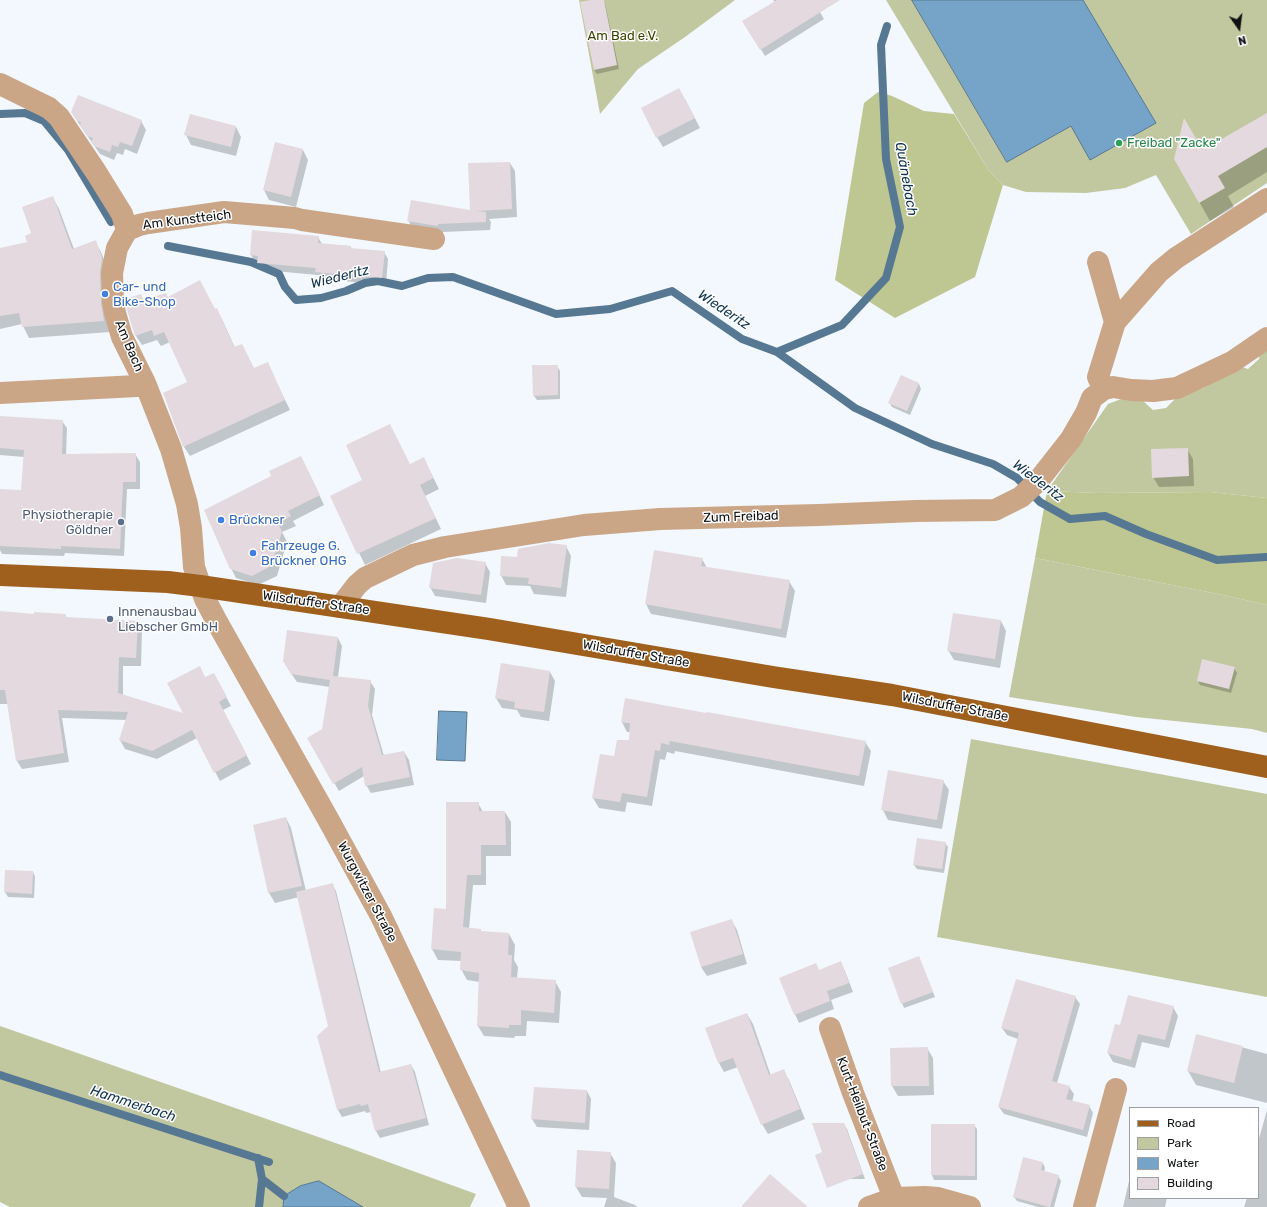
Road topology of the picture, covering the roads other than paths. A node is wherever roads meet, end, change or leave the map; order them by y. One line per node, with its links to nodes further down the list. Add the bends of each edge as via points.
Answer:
1 (0, 84): 3 (street, via 49,108 59,117 122,214)
2 (1267, 199): 6 (street, via 1176,258 1159,272)
3 (127, 230): 4 (street, Am Kunstteich, via 148,223 224,212 295,218); 12 (street, Am Bach, via 117,248 112,273 113,302 122,337 145,383 171,448 187,504 194,567)
4 (434, 239)
5 (1098, 262): 6 (street)
6 (1115, 322): 9 (street, via 1098,378)
7 (1267, 338): 9 (street, via 1232,362 1176,388 1154,391 1113,387)
8 (137, 386): 10 (street)
9 (1104, 389): 13 (street, Zum Freibad, via 1092,398 1070,439 1038,481 1021,497 995,510 660,520 584,525 445,547 413,556 373,573 357,585)
10 (0, 393)
11 (0, 575): 12 (main road, Wilsdruffer Straße, via 168,582)
12 (200, 586): 13 (main road, Wilsdruffer Straße); 18 (street, Wurgwitzer Straße, via 217,622 378,911)
13 (340, 607): 14 (main road, Wilsdruffer Straße, via 499,630 892,695)
14 (1267, 767)
15 (830, 1028): 17 (street, Kurt-Heilbut-Straße)
16 (1116, 1089): 21 (street)
17 (894, 1198): 19 (street); 20 (street, via 938,1198)
18 (519, 1207)
19 (869, 1207)
20 (970, 1207)
21 (1084, 1207)

